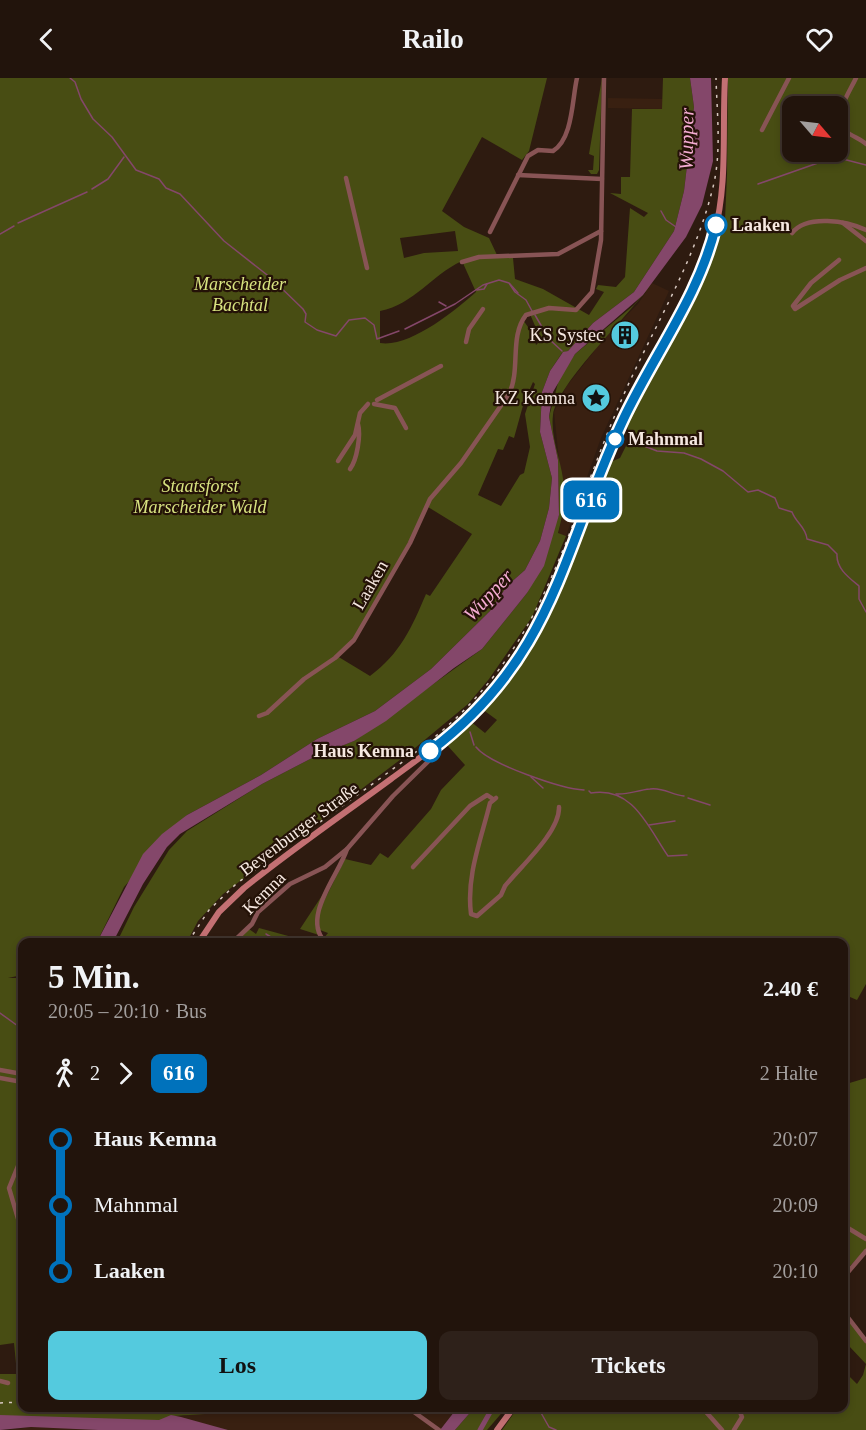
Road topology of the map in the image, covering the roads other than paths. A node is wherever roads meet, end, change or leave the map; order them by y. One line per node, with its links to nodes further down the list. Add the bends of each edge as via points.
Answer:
1 (577, 78): 8 (street, via 562,142 553,150 531,153)
2 (604, 78): 10 (street, Laaken)
3 (725, 78): 30 (main road, Beyenburger Straße, via 723,188 701,272 622,423 563,575 536,633 500,685)
4 (789, 78): 6 (street)
5 (856, 78): 7 (street, via 840,120 846,132)
6 (762, 130)
7 (866, 144)
8 (518, 174): 10 (street); 14 (street)
9 (346, 178): 19 (street)
10 (602, 179): 13 (street, Laaken)
11 (840, 222): 12 (street); 15 (street, via 807,223); 16 (street)
12 (866, 230)
13 (601, 231): 18 (street, via 558,254 479,257); 29 (street, Laaken, via 596,279 589,298 572,311 554,308 533,312 523,320 517,335 514,382 509,394 430,499 410,543 354,640)
14 (490, 232)
15 (792, 233)
16 (866, 241)
17 (839, 260): 20 (street, via 811,283 793,306 795,309)
18 (462, 262)
19 (367, 268)
20 (866, 268)
21 (483, 309): 22 (street, via 469,329)
22 (466, 342)
23 (441, 366): 24 (street)
24 (373, 402): 25 (street); 26 (street, via 395,408)
25 (357, 422): 27 (street, via 355,435); 28 (street, via 360,434 356,459)
26 (406, 428)
27 (338, 461)
28 (350, 468)
29 (260, 716)
30 (450, 735): 32 (street, Kemna, via 452,738 393,796); 34 (main road, Beyenburger Straße, via 244,888 219,912)
31 (559, 807): 33 (street, via 550,832 504,886 501,895 477,916 471,914 468,894 494,798 487,795 470,806)
32 (347, 849): 35 (street, Kemna, via 326,867 290,884 258,912); 36 (street, Kemna, via 318,913)
33 (413, 867)
34 (202, 938)
35 (237, 938)
36 (322, 938)
37 (0, 1070): 38 (street)
38 (18, 1073)
39 (0, 1078): 40 (street)
40 (18, 1081)
41 (18, 1166): 42 (street, via 9,1188)
42 (18, 1219)
43 (848, 1227): 44 (street)
44 (866, 1239)
45 (866, 1251): 46 (street)
46 (848, 1272)
47 (848, 1318): 48 (street)
48 (866, 1341)
49 (0, 1381): 50 (street)
50 (8, 1383)
51 (414, 1412): 55 (street)
52 (510, 1412): 56 (main road)
53 (740, 1412): 58 (street, via 742,1417)
54 (707, 1413): 57 (street)
55 (438, 1428)
56 (497, 1430)
57 (722, 1430)
58 (734, 1430)

